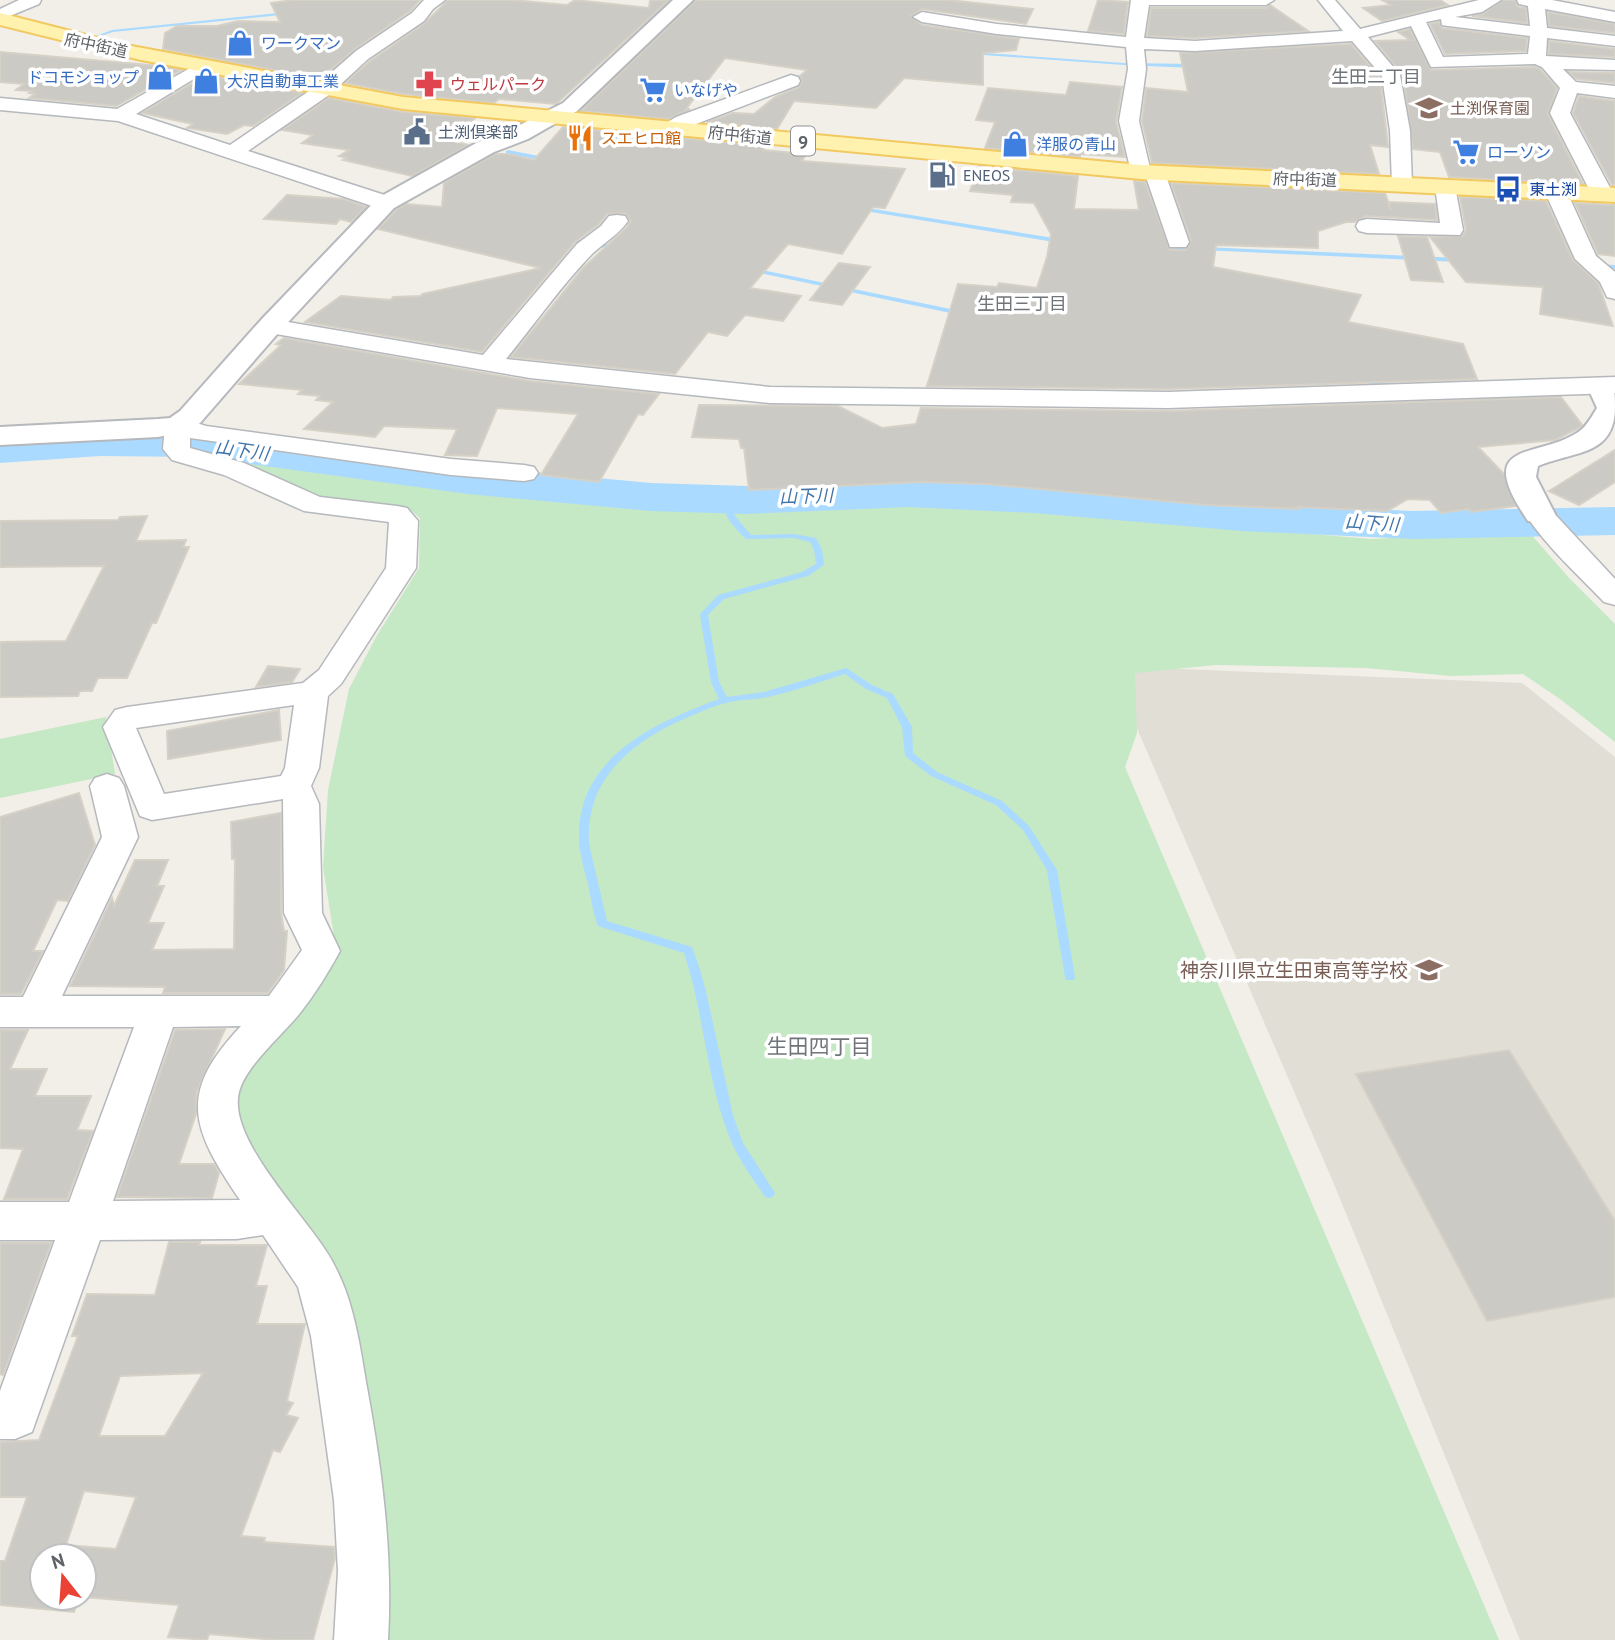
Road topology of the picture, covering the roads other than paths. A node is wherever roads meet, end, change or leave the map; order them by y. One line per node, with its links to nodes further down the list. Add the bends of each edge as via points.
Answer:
1 (33, 0): 12 (street)
2 (437, 0): 26 (street)
3 (684, 0): 30 (street, via 570,107)
4 (1140, 0): 5 (street); 20 (street)
5 (1266, 0)
6 (1326, 0): 18 (street)
7 (1493, 0): 15 (street, via 1476,8)
8 (1533, 0): 14 (street); 17 (street)
9 (1601, 0): 10 (street)
10 (1615, 3)
11 (1003, 10): 16 (street)
12 (0, 17): 23 (main road, 府中街道 / 9, via 48,35)
13 (922, 17): 16 (street)
14 (1615, 17)
15 (1420, 18): 17 (street); 18 (street); 21 (street, via 1437,63)
16 (997, 29): 20 (street)
17 (1539, 32): 19 (street); 21 (street)
18 (1357, 34): 20 (street, via 1195,46); 34 (street, via 1387,68 1401,131)
19 (1615, 41)
20 (1134, 43): 33 (street, via 1137,65 1129,121)
21 (1543, 61): 22 (street); 25 (street)
22 (1615, 65)
23 (201, 67): 26 (main road, 府中街道 / 9); 29 (street)
24 (790, 81): 31 (street)
25 (1570, 87): 27 (street); 37 (street, via 1560,113)
26 (322, 90): 30 (main road, 府中街道 / 9); 32 (street)
27 (1615, 92)
28 (0, 104): 29 (street)
29 (120, 115): 32 (street)
30 (548, 118): 31 (main road, 府中街道 / 9); 38 (street)
31 (668, 128): 33 (main road, 府中街道 / 9)
32 (231, 153): 38 (street)
33 (1148, 173): 34 (main road, 府中街道 / 9); 41 (street)
34 (1402, 184): 35 (main road, 府中街道 / 9)
35 (1445, 186): 36 (main road, 府中街道 / 9); 40 (street, via 1452,230)
36 (1556, 192): 37 (main road, 府中街道 / 9); 42 (street, via 1593,266 1609,279)
37 (1609, 195)
38 (386, 203): 43 (street)
39 (617, 221): 44 (street, via 586,249)
40 (1367, 226)
41 (1178, 242)
42 (1615, 292)
43 (270, 326): 44 (street); 47 (street)
44 (489, 364): 45 (street, via 770,396 850,398 1168,400)
45 (1608, 386): 49 (street, via 1611,408 1600,428 1585,440 1524,462 1522,486)
46 (0, 436): 47 (street)
47 (177, 437): 48 (street, via 202,433); 51 (street, via 181,454 234,469 314,505 397,514 404,521 401,568 330,677)
48 (524, 473)
49 (1545, 521): 50 (street)
50 (1615, 596)
51 (312, 692): 53 (street, via 302,768); 53 (street, via 127,718 119,727 152,808)
52 (107, 786): 56 (street, via 120,837)
53 (294, 786): 55 (street, via 302,804 303,913 320,951)
54 (159, 1011): 55 (street); 56 (street); 58 (street)
55 (279, 1011): 57 (street, via 222,1079 216,1111 221,1129)
56 (18, 1012)
57 (273, 1214): 58 (street, via 237,1220); 61 (street, via 312,1268 330,1312 352,1432 365,1597)
58 (87, 1220): 59 (street); 60 (street, via 15,1416)
59 (0, 1221)
60 (0, 1416)
61 (361, 1640)

